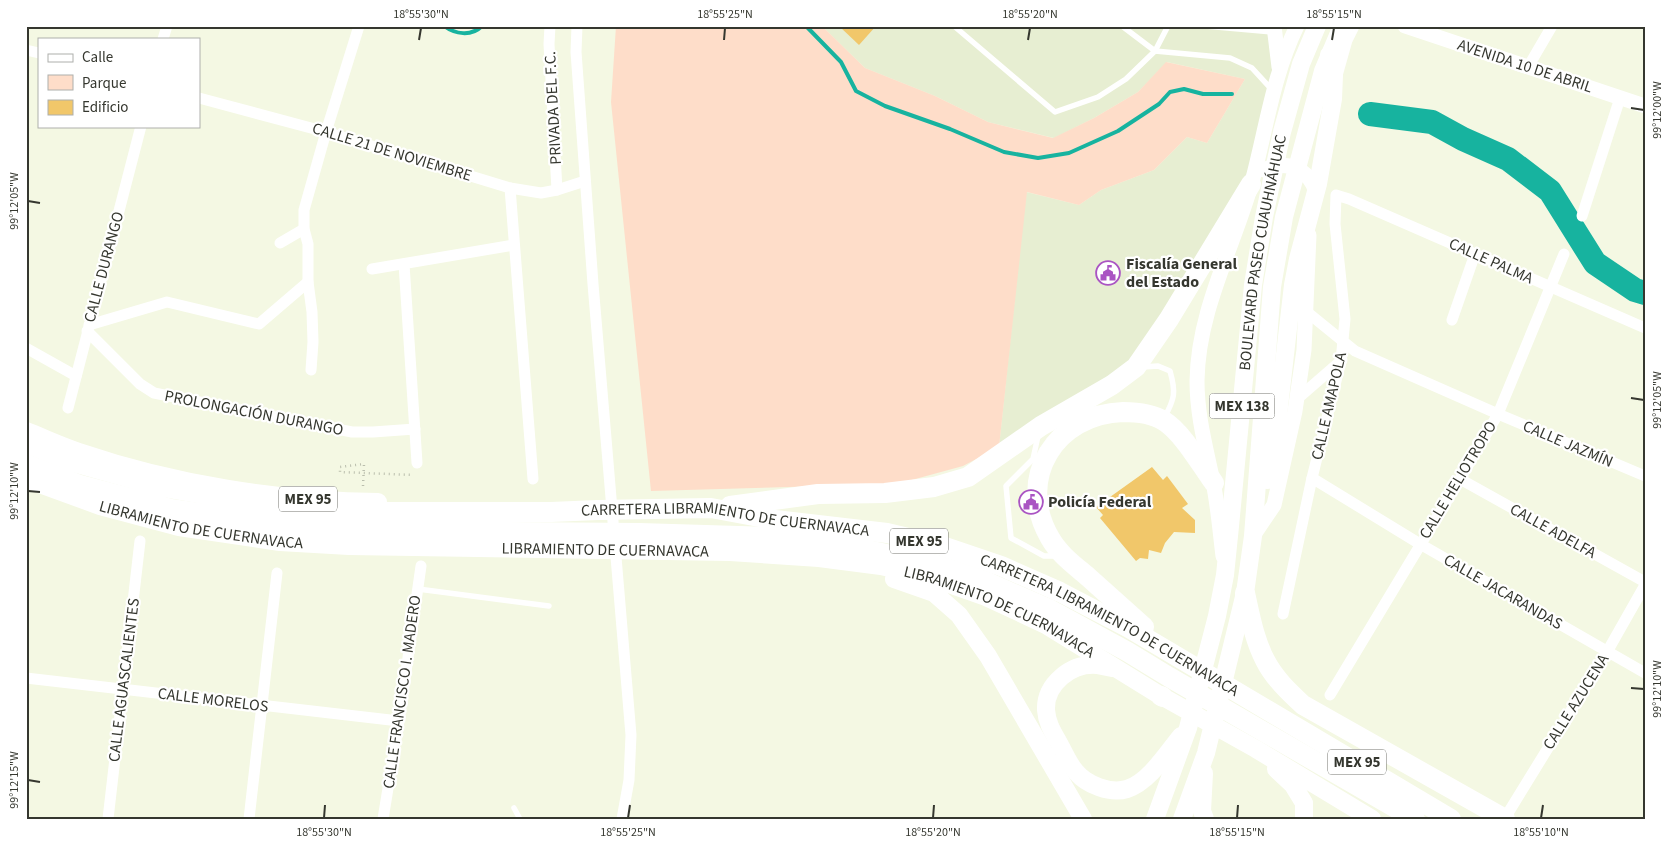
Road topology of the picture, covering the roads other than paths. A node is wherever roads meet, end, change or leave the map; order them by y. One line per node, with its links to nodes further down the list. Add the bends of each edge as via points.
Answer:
1 (359, 26): 24 (street)
2 (550, 26): 28 (street, PRIVADA DEL F.C.)
3 (577, 26): 25 (street)
4 (954, 26): 15 (lane, via 1055,112 1098,97 1126,79)
5 (1122, 26): 15 (lane)
6 (1168, 26): 15 (lane)
7 (1206, 26): 14 (lane)
8 (1297, 26): 17 (main road, BOULEVARD PASEO CUAUHNÁHUAC / MEX 138)
9 (1315, 26): 70 (main road, via 1332,63 1333,99 1318,184 1293,285 1277,424); 79 (main road, BOULEVARD PASEO CUAUHNÁHUAC / MEX 138, via 1282,132 1264,217 1253,285)
10 (1342, 26): 22 (main road, via 1326,69 1320,99 1321,117); 70 (main road, BOULEVARD PASEO CUAUHNÁHUAC / MEX 138, via 1323,72 1284,217 1272,287)
11 (1352, 26): 22 (main road, BOULEVARD PASEO CUAUHNÁHUAC / MEX 138, via 1335,73)
12 (1405, 26): 16 (main road, AVENIDA 10 DE ABRIL)
13 (1552, 26): 16 (street)
14 (1275, 29): 17 (main road)
15 (1155, 51): 18 (lane, via 1230,58 1252,68)
16 (1528, 67): 20 (main road, AVENIDA 10 DE ABRIL)
17 (1280, 70): 18 (main road, BOULEVARD PASEO CUAUHNÁHUAC / MEX 138)
18 (1274, 92): 26 (main road, BOULEVARD PASEO CUAUHNÁHUAC / MEX 138)
19 (200, 98): 24 (street, CALLE 21 DE NOVIEMBRE)
20 (1620, 98): 21 (main road, AVENIDA 10 DE ABRIL); 31 (street)
21 (1645, 106)
22 (1326, 125): 29 (main road, BOULEVARD PASEO CUAUHNÁHUAC / MEX 138)
23 (140, 128): 43 (street, CALLE DURANGO)
24 (326, 132): 27 (street, CALLE 21 DE NOVIEMBRE); 32 (street, via 304,210)
25 (585, 181): 28 (street, CALLE 21 DE NOVIEMBRE); 103 (street, via 632,735)
26 (1252, 184): 29 (main road, via 1266,169 1288,166 1306,174); 49 (highway); 67 (main road, BOULEVARD PASEO CUAUHNÁHUAC / MEX 138, via 1213,292 1198,361 1200,422)
27 (510, 188): 28 (street, CALLE 21 DE NOVIEMBRE, via 541,193); 34 (street)
28 (558, 190)
29 (1316, 192): 41 (main road, BOULEVARD PASEO CUAUHNÁHUAC / MEX 138, via 1309,246)
30 (1336, 195): 35 (street, CALLE PALMA); 45 (street, CALLE AMAPOLA, via 1335,224 1345,319)
31 (1582, 216)
32 (304, 229): 33 (street); 39 (street, via 308,244)
33 (280, 243)
34 (514, 245): 37 (street); 65 (street)
35 (1475, 254): 40 (street, CALLE PALMA); 42 (street)
36 (1564, 254): 40 (street, CALLE HELIOTROPO)
37 (404, 264): 38 (street); 57 (street)
38 (372, 269)
39 (308, 282): 43 (street, via 258,324 167,302); 50 (street, via 312,312)
40 (1550, 288): 44 (street, CALLE PALMA); 54 (street, CALLE HELIOTROPO)
41 (1307, 312): 45 (street, CALLE JAZMÍN); 52 (main road, BOULEVARD PASEO CUAUHNÁHUAC / MEX 138)
42 (1452, 320)
43 (88, 328): 51 (street, CALLE DURANGO); 57 (street, PROLONGACIÓN DURANGO, via 140,384 154,393 352,432)
44 (1645, 328)
45 (1343, 342): 47 (street, CALLE JAZMÍN); 48 (street, CALLE AMAPOLA)
46 (26, 348): 51 (street)
47 (1355, 350): 48 (street); 54 (street, CALLE JAZMÍN)
48 (1341, 361): 52 (street); 63 (street, CALLE AMAPOLA)
49 (1136, 367): 55 (lane, via 1158,366 1170,371 1175,388); 56 (highway, via 1112,385)
50 (311, 370)
51 (76, 376): 53 (street, CALLE DURANGO)
52 (1297, 399): 70 (main road, BOULEVARD PASEO CUAUHNÁHUAC / MEX 138, via 1274,505)
53 (68, 408)
54 (1498, 414): 62 (street, CALLE JAZMÍN); 66 (street, CALLE HELIOTROPO)
55 (1164, 420): 67 (highway, via 1182,438); 75 (highway, via 1136,412 1113,412 1090,418 1066,432 1049,451 1039,474 1036,494 1050,538)
56 (1041, 426): 68 (highway, via 968,477 934,487 885,493 818,494); 75 (lane, via 1032,459 1006,486 1011,538 1044,556)
57 (415, 429): 60 (street)
58 (26, 431): 69 (main road, MEX 95, via 80,452 166,477 278,496 347,502 552,505)
59 (26, 444): 69 (highway, CARRETERA LIBRAMIENTO DE CUERNAVACA / MEX 95, via 74,462 163,487 277,507 346,512)
60 (417, 463)
61 (26, 464): 72 (highway, CARRETERA LIBRAMIENTO DE CUERNAVACA / MEX 95, via 80,485 171,509 280,524)
62 (1645, 476)
63 (1312, 478): 74 (street, CALLE JACARANDAS); 84 (street, CALLE AMAPOLA)
64 (26, 479): 72 (main road, LIBRAMIENTO DE CUERNAVACA / MEX 95, via 100,506 179,527 280,542 359,546)
65 (533, 480)
66 (1460, 480): 74 (street, CALLE HELIOTROPO); 80 (street, CALLE ADELFA)
67 (1214, 483): 79 (main road, BOULEVARD PASEO CUAUHNÁHUAC / MEX 138)
68 (711, 508): 69 (highway, CARRETERA LIBRAMIENTO DE CUERNAVACA / MEX 95); 86 (highway, CARRETERA LIBRAMIENTO DE CUERNAVACA / MEX 95, via 775,520 887,533 942,546 1001,566 1060,592)
69 (598, 510)
70 (1253, 536): 82 (main road, BOULEVARD PASEO CUAUHNÁHUAC / MEX 138)
71 (140, 541): 91 (street, CALLE AGUASCALIENTES)
72 (598, 542): 73 (highway, CARRETERA LIBRAMIENTO DE CUERNAVACA / MEX 95)
73 (638, 542): 76 (main road, LIBRAMIENTO DE CUERNAVACA / MEX 95); 90 (highway, CARRETERA LIBRAMIENTO DE CUERNAVACA / MEX 95, via 763,536 822,541 937,565 1052,610 1128,652)
74 (1420, 544): 85 (street, CALLE JACARANDAS); 92 (street, CALLE HELIOTROPO)
75 (1063, 556): 86 (highway)
76 (819, 558): 87 (main road, LIBRAMIENTO DE CUERNAVACA / MEX 95, via 881,566 932,578 986,597 1046,625); 104 (main road, via 934,593 959,615 988,656)
77 (421, 566): 81 (street, CALLE FRANCISCO I. MADERO)
78 (277, 573): 93 (street)
79 (1225, 575): 95 (main road, BOULEVARD PASEO CUAUHNÁHUAC / MEX 138)
80 (1645, 583): 85 (street, CALLE AZUCENA)
81 (418, 589): 83 (lane); 94 (street, CALLE FRANCISCO I. MADERO)
82 (1245, 592): 97 (main road, BOULEVARD PASEO CUAUHNÁHUAC / MEX 138); 112 (highway, via 1255,634 1266,661 1282,685 1303,706)
83 (549, 606)
84 (1283, 614)
85 (1607, 652): 88 (street, CALLE JACARANDAS); 112 (street, CALLE AZUCENA)
86 (1177, 657): 111 (highway, CARRETERA LIBRAMIENTO DE CUERNAVACA / MEX 95)
87 (1118, 670): 90 (main road, LIBRAMIENTO DE CUERNAVACA / MEX 95); 95 (main road, via 1096,665 1078,667 1059,677 1050,691 1046,709 1050,727 1076,772 1091,784 1107,790 1126,789 1143,781)
88 (1645, 673)
89 (26, 678): 91 (street, CALLE MORELOS)
90 (1166, 687): 96 (highway, CARRETERA LIBRAMIENTO DE CUERNAVACA / MEX 95)
91 (123, 689): 93 (street, CALLE MORELOS); 99 (street, CALLE AGUASCALIENTES)
92 (1330, 695)
93 (262, 705): 94 (street, CALLE MORELOS); 100 (street)
94 (399, 721): 101 (street, CALLE FRANCISCO I. MADERO)
95 (1188, 728): 105 (main road, MEX 138)
96 (1251, 739): 108 (main road, via 1293,785 1304,803); 109 (main road, MEX 95); 110 (highway, CARRETERA LIBRAMIENTO DE CUERNAVACA / MEX 95)
97 (1206, 753): 106 (main road, MEX 138); 107 (main road, via 1202,811)
98 (514, 808): 102 (lane)
99 (108, 819)
100 (249, 819)
101 (384, 819)
102 (520, 819)
103 (622, 819)
104 (1083, 819)
105 (1155, 819)
106 (1182, 819)
107 (1205, 819)
108 (1304, 819)
109 (1372, 819)
110 (1415, 819)
111 (1451, 819)
112 (1505, 819)

